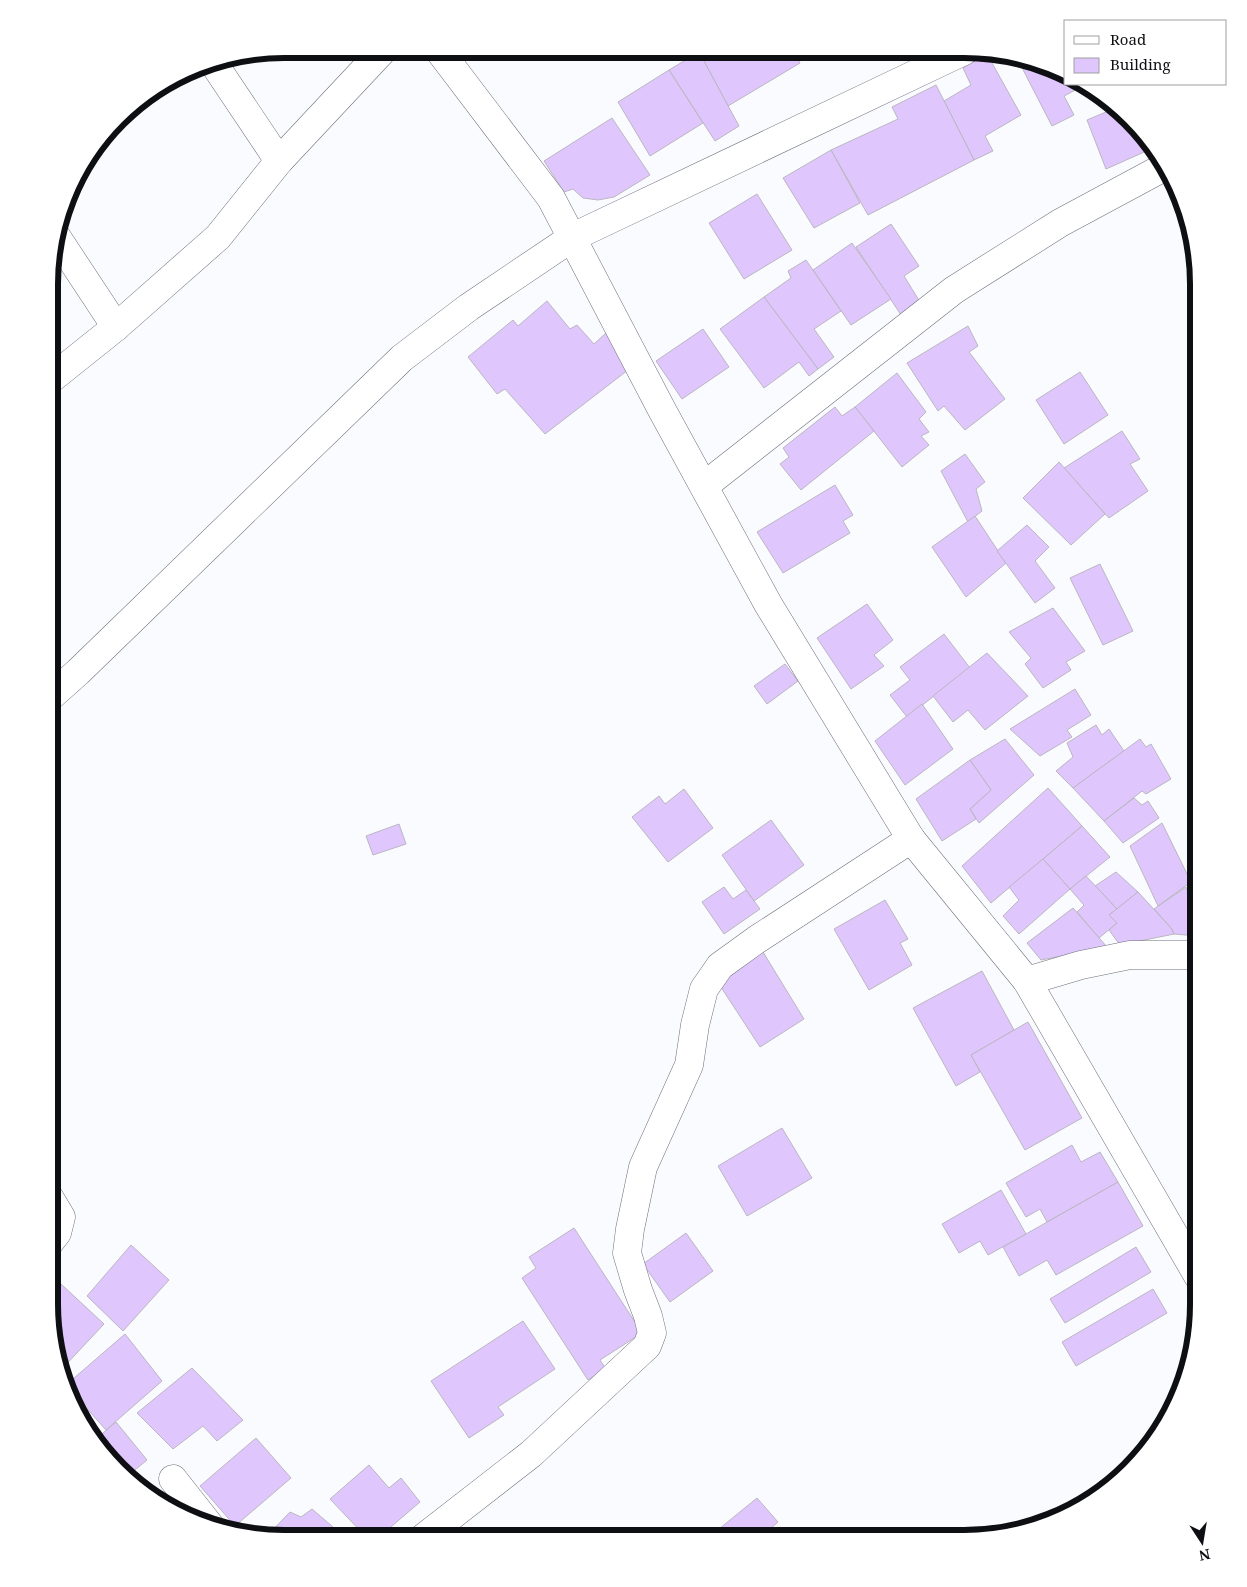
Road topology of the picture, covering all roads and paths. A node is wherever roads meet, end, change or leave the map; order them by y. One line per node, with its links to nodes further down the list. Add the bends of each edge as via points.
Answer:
1 (376, 58): 5 (street)
2 (445, 58): 7 (street, via 551,198)
3 (949, 58): 7 (street)
4 (217, 68): 5 (street)
5 (280, 162): 9 (street, via 218,238)
6 (1158, 170): 11 (street, via 1060,223 954,290)
7 (573, 237): 11 (street); 12 (street, via 469,307 402,358)
8 (61, 244): 9 (street)
9 (116, 327): 10 (street)
10 (58, 373)
11 (704, 486): 13 (street, via 768,604)
12 (58, 690)
13 (911, 839): 15 (street); 21 (street, via 720,966 704,989 689,1066 643,1167 630,1228 627,1253 652,1333 647,1346 530,1454)
14 (1190, 955): 15 (street, via 1130,955 1080,965)
15 (1027, 982): 18 (street)
16 (58, 1212): 17 (street, via 61,1217)
17 (58, 1229)
18 (1190, 1262)
19 (172, 1479): 20 (street)
20 (199, 1513)
21 (436, 1530)

